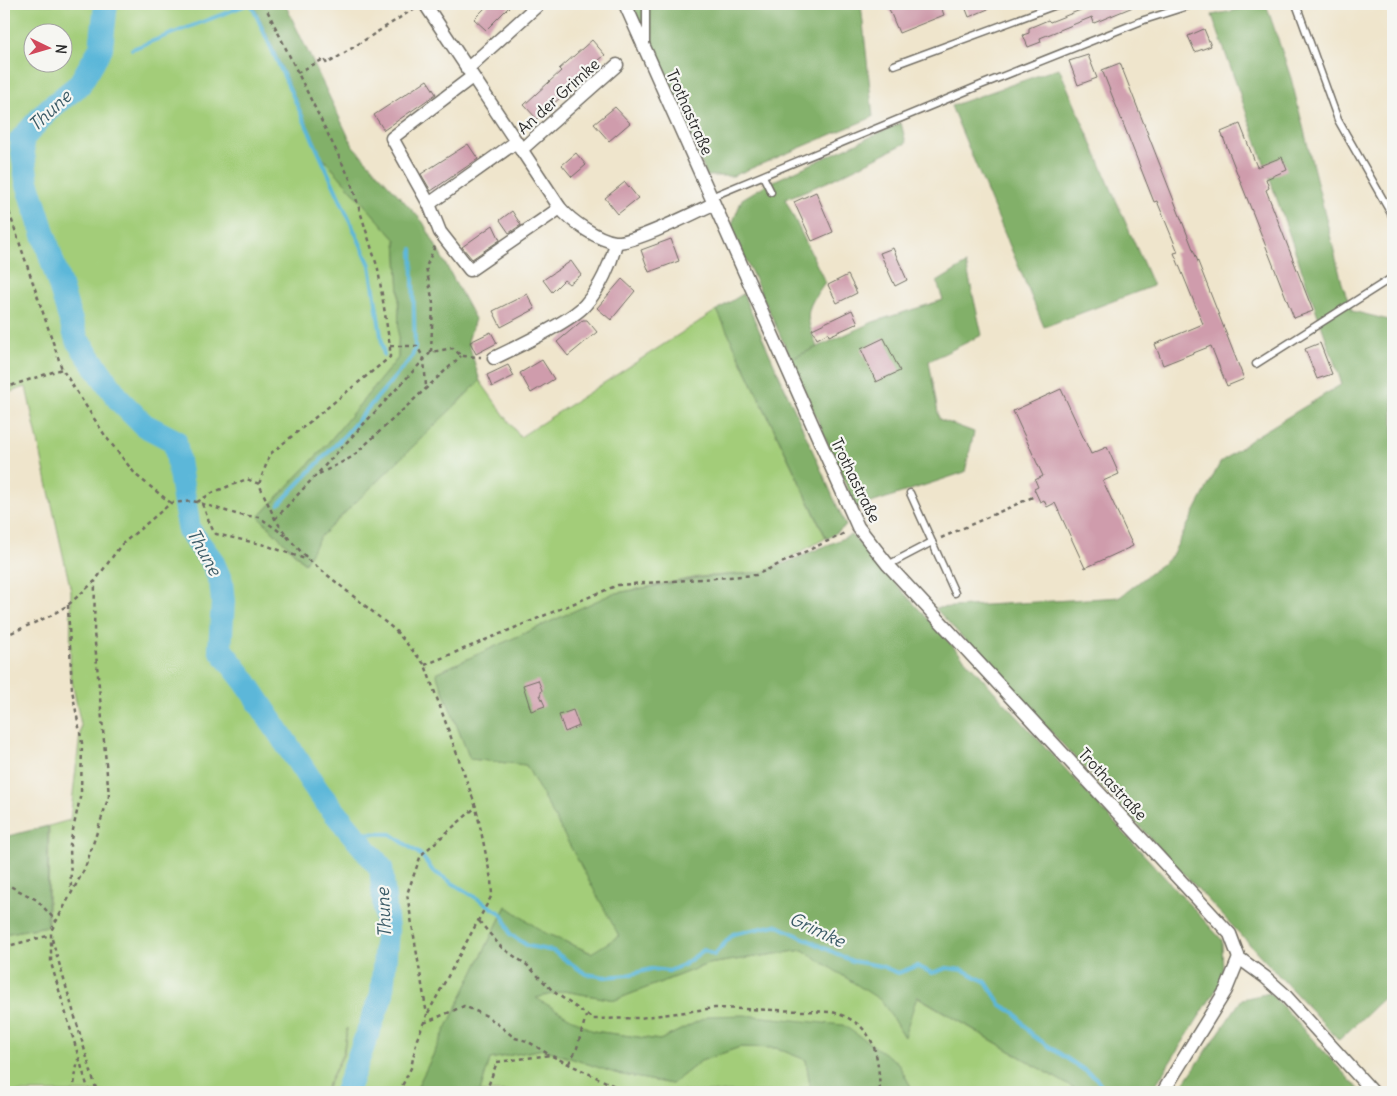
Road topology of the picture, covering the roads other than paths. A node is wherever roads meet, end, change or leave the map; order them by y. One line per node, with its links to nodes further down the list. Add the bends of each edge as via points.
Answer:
1 (426, 4): 11 (street, An der Grimke)
2 (539, 4): 11 (street)
3 (625, 4): 8 (street, Trothastraße)
4 (646, 4): 8 (lane)
5 (1059, 4): 10 (lane)
6 (1194, 4): 13 (lane, via 1144,20)
7 (1296, 4): 18 (lane, via 1338,120)
8 (646, 52): 15 (street, Trothastraße)
9 (617, 65): 12 (street, An der Grimke)
10 (894, 65)
11 (470, 73): 12 (street, An der Grimke); 16 (street, via 392,138)
12 (519, 146): 16 (street, An der Grimke); 17 (street, An der Grimke)
13 (763, 176): 14 (lane); 15 (lane)
14 (771, 192)
15 (711, 201): 19 (street, via 648,234); 25 (street, Trothastraße, via 858,527)
16 (429, 204): 17 (street, via 440,232 470,270)
17 (560, 208): 19 (street, An der Grimke, via 585,230)
18 (1393, 217)
19 (616, 242): 21 (street, via 611,262 586,304)
20 (1393, 277): 22 (lane)
21 (494, 358)
22 (1256, 364)
23 (910, 493): 24 (lane)
24 (932, 542): 25 (lane); 26 (lane)
25 (888, 565): 27 (street, Trothastraße, via 1230,934)
26 (955, 593)
27 (1239, 958): 28 (street, via 1226,990); 29 (street, via 1282,993)
28 (1163, 1092)
29 (1372, 1092)

